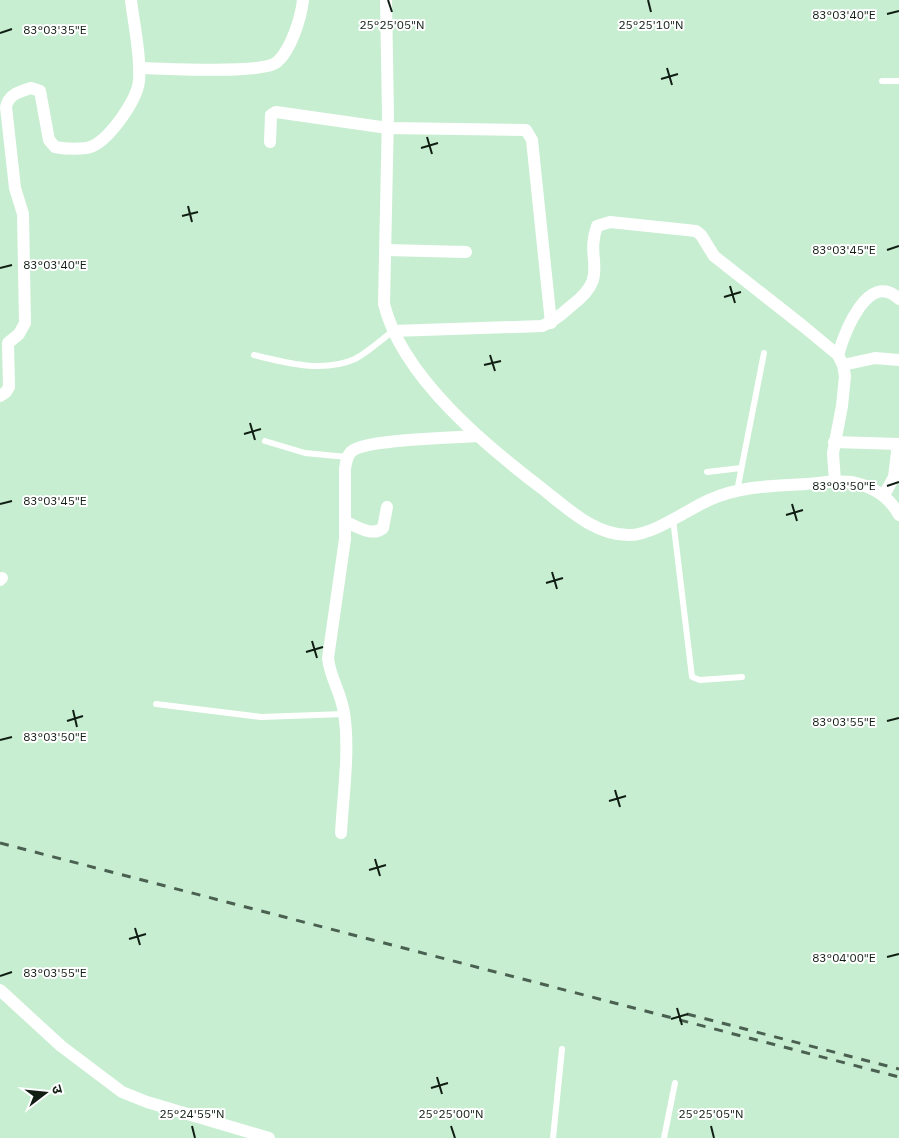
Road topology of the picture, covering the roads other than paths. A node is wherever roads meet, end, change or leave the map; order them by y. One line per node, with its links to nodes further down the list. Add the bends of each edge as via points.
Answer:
1 (131, 0): 4 (street)
2 (303, 0): 4 (street, via 300,23 273,65 246,69)
3 (386, 0): 7 (street)
4 (139, 68): 18 (street, via 139,83 130,107 101,140 87,148 59,148 51,144 42,97 36,88 17,93 8,101 14,180 23,214 25,323 19,334 8,343 8,387)
5 (882, 81): 6 (lane)
6 (899, 81)
7 (388, 128): 8 (street, via 276,112 269,121); 9 (street); 12 (street, via 521,128 530,134)
8 (270, 142)
9 (386, 250): 10 (street); 13 (street, via 384,304)
10 (466, 252)
11 (899, 299): 16 (street, via 886,292 866,299 849,322)
12 (551, 323): 13 (street, via 533,327); 16 (street, via 591,289 597,226 610,222 688,229 701,235 714,256)
13 (393, 331): 15 (lane, via 363,354 344,362 298,365); 19 (street, via 425,380)
14 (764, 353): 24 (lane)
15 (254, 355)
16 (840, 360): 17 (street); 21 (street, via 845,376)
17 (899, 360)
18 (0, 396)
19 (477, 436): 23 (street, via 371,445 351,452); 31 (street, via 582,519 602,530 631,536)
20 (265, 440): 23 (lane, via 305,453)
21 (834, 442): 22 (street); 26 (street, via 832,467)
22 (899, 444): 28 (street, via 894,477)
23 (347, 458): 32 (street)
24 (741, 468): 25 (lane); 27 (lane)
25 (707, 472)
26 (836, 482): 27 (street); 28 (street, via 850,482)
27 (736, 491): 31 (street)
28 (884, 495): 30 (street)
29 (387, 507): 32 (street, via 383,528 379,532)
30 (899, 515)
31 (672, 518): 33 (lane, via 692,677 700,680)
32 (346, 522): 35 (street, via 328,658 329,673 341,698)
33 (742, 677)
34 (156, 704): 35 (lane, via 254,716)
35 (344, 714): 36 (street)
36 (341, 833)
37 (0, 990): 40 (street, via 61,1046 112,1086 147,1102)
38 (562, 1050): 41 (lane)
39 (675, 1083): 42 (lane)
40 (269, 1138)
41 (553, 1138)
42 (664, 1138)

